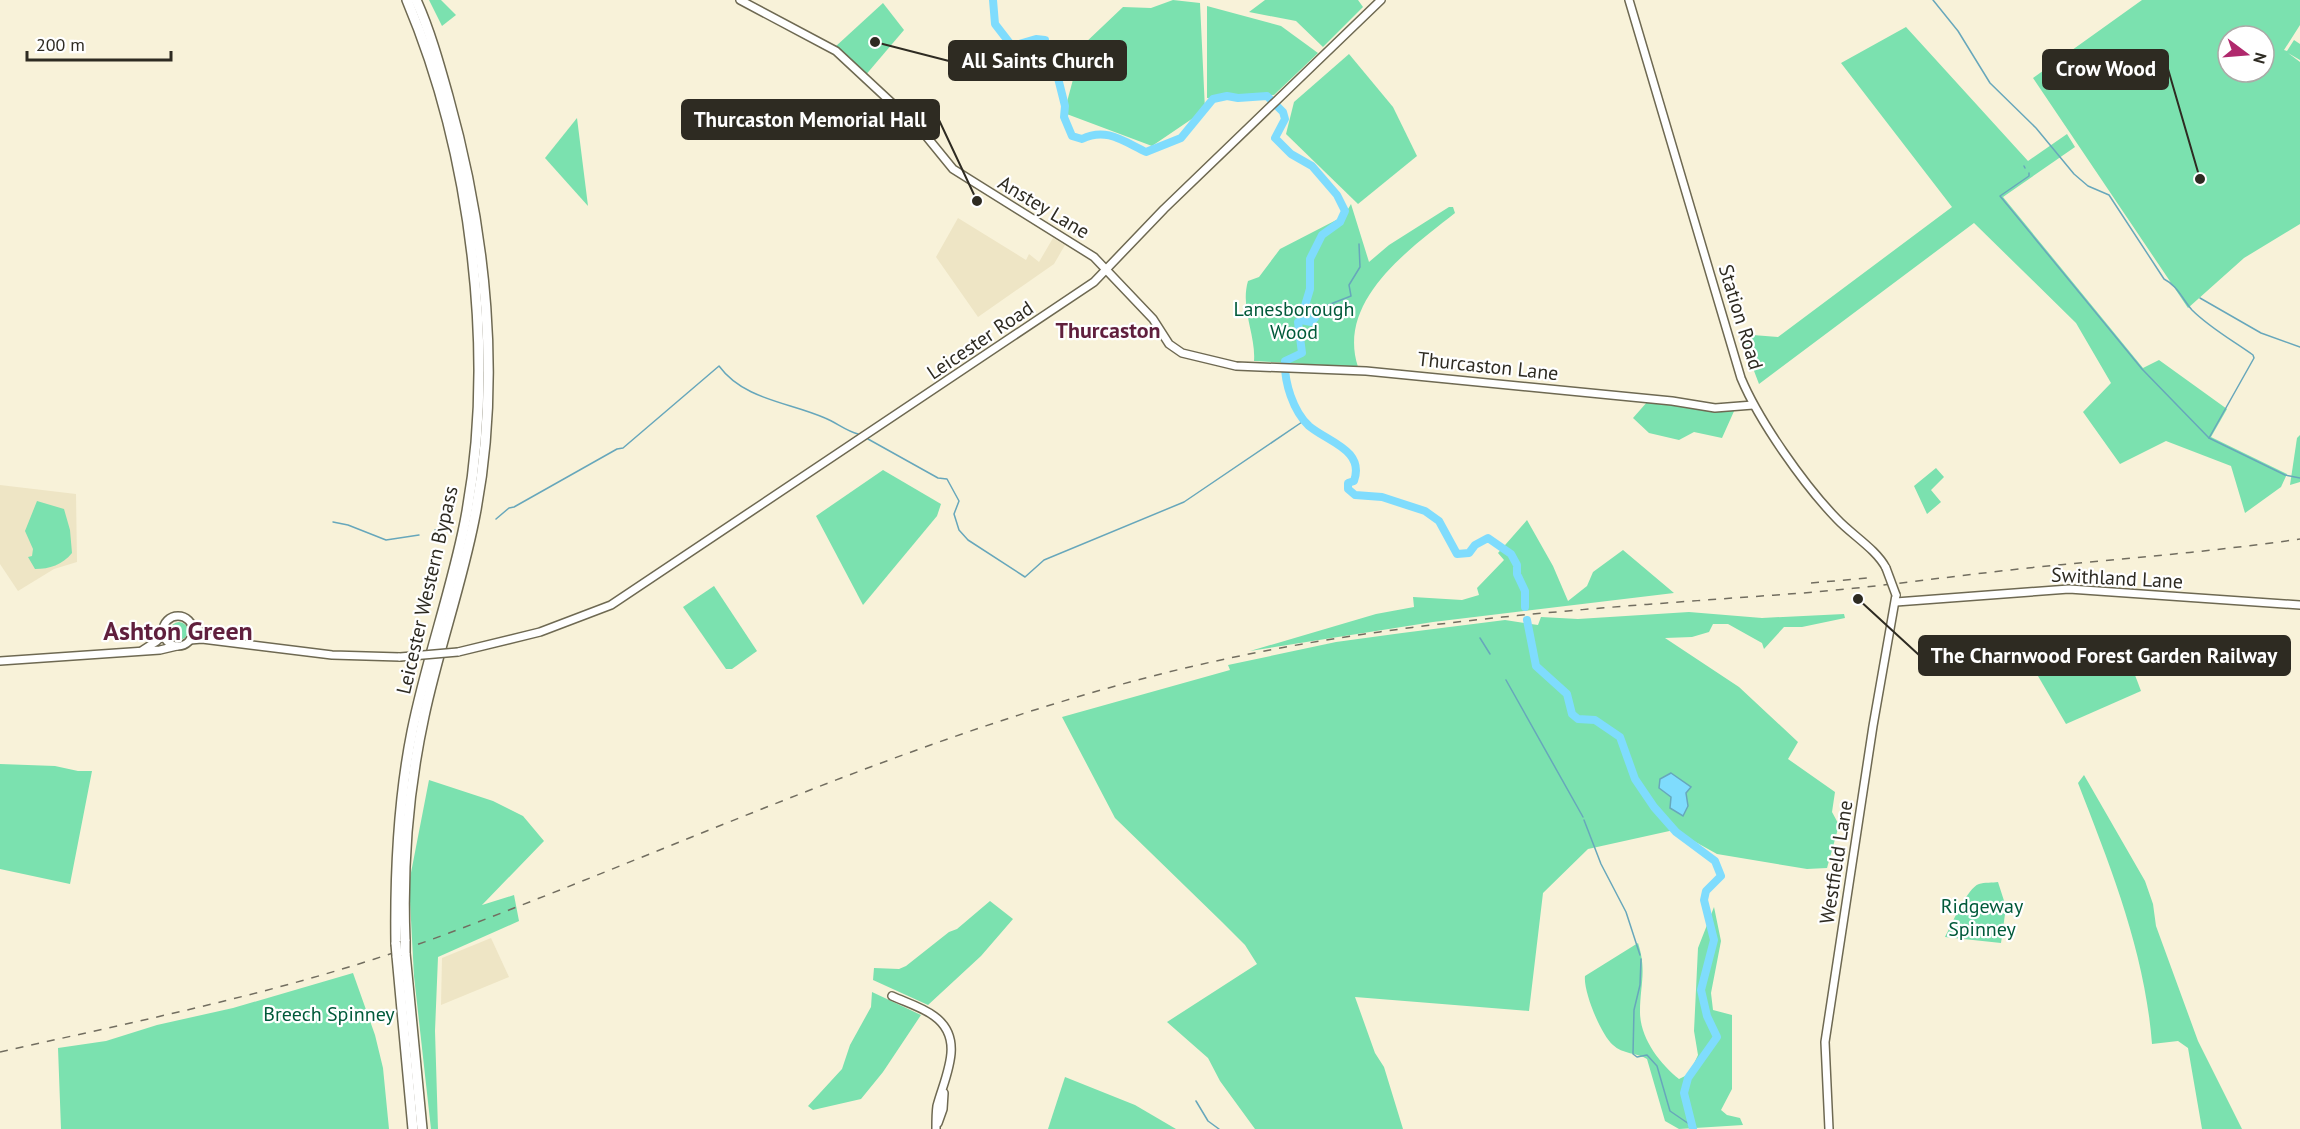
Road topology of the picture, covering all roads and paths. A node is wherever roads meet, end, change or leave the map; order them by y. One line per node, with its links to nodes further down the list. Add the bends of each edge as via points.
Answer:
1 (407, 0): 18 (highway, Leicester Western Bypass, via 437,87 460,184 476,296 479,368 476,447 466,520 416,716 403,791 398,844)
2 (416, 0): 18 (highway, Leicester Western Bypass, via 466,167 482,274 488,369 476,511 424,714 410,794)
3 (740, 0): 6 (street, Anstey Lane, via 836,51 921,131 953,169 1094,257)
4 (1381, 0): 6 (street, Leicester Road)
5 (1629, 0): 8 (street, Station Road, via 1741,378)
6 (1105, 270): 7 (street, Anstey Lane, via 1153,319 1170,345 1193,357); 14 (street, Leicester Road, bridge, via 1052,312 618,601 578,620 458,652 400,657 332,656)
7 (1220, 363): 8 (street, Thurcaston Lane, via 1629,396 1715,408)
8 (1753, 405): 9 (street, Station Road, bridge, via 1819,498 1880,558)
9 (1896, 598): 10 (street, Swithland Lane, via 2069,589); 24 (street, Westfield Lane, via 1825,1042)
10 (2300, 605)
11 (192, 626): 12 (street, via 181,616 171,617 163,625); 13 (street); 14 (street)
12 (163, 634): 15 (street, via 169,644); 16 (street)
13 (190, 640): 14 (street, Leicester Road); 15 (street)
14 (218, 641)
15 (177, 646): 16 (street)
16 (141, 651): 17 (street)
17 (0, 661)
18 (400, 943): 19 (highway, bridge)
19 (401, 954): 21 (highway); 22 (highway)
20 (892, 996): 23 (street, via 933,1015 946,1030 951,1054 937,1107)
21 (413, 1129)
22 (422, 1129)
23 (936, 1129)
24 (1830, 1129)

